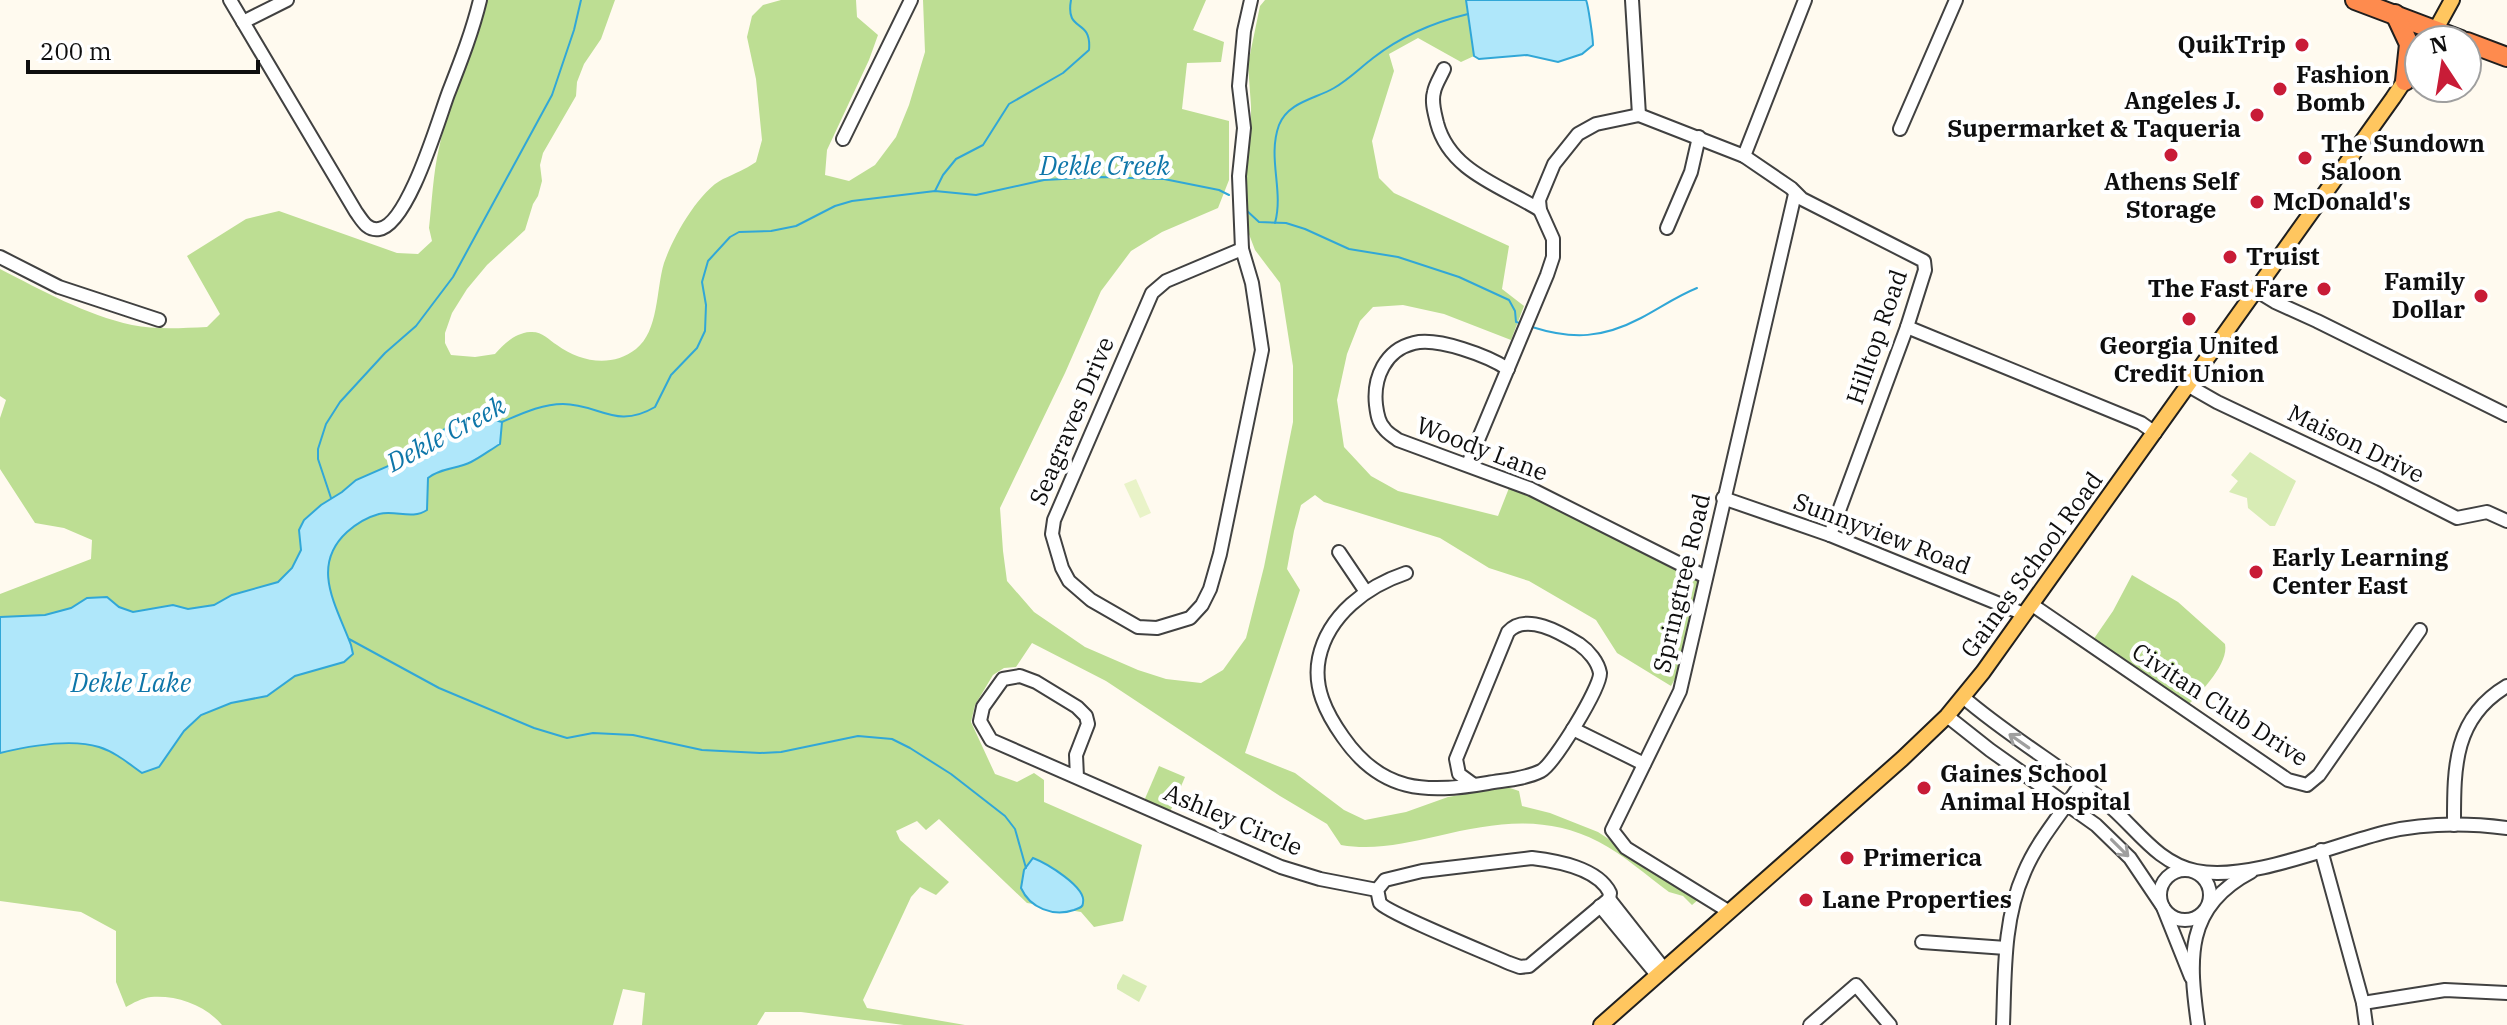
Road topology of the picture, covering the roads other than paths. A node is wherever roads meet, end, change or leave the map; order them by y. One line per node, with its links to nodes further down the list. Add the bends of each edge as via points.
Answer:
1 (230, 0): 12 (street)
2 (287, 0): 12 (street)
3 (480, 0): 12 (street, via 423,166 394,220 375,230 356,212)
4 (911, 0): 23 (street)
5 (1251, 0): 28 (street, Seagraves Drive, via 1239,86 1244,118 1239,176)
6 (1632, 0): 20 (street)
7 (1805, 0): 24 (street)
8 (1956, 0): 21 (street)
9 (2355, 0): 11 (highway)
10 (2452, 0): 14 (main road)
11 (2395, 14): 13 (highway); 15 (highway)
12 (243, 22)
13 (2413, 24)
14 (2439, 24)
15 (2403, 31)
16 (2483, 48): 17 (highway)
17 (2507, 57)
18 (1444, 69): 26 (street, via 1434,92 1434,110 1449,150 1478,176)
19 (2403, 84): 30 (main road, Gaines School Road)
20 (1639, 115): 22 (street, Hilltop Road); 26 (street, via 1596,124 1571,140 1554,164)
21 (1900, 129)
22 (1699, 137): 24 (street, Hilltop Road); 27 (street, via 1691,172)
23 (843, 139)
24 (1744, 156): 25 (street, Hilltop Road)
25 (1795, 194): 32 (street, Hilltop Road, via 1924,261); 38 (street, Springtree Road)
26 (1540, 210): 33 (street, via 1553,239 1553,257)
27 (1667, 228)
28 (1242, 249): 28 (street, Seagraves Drive, via 1262,350 1220,554 1210,589 1190,618 1157,628 1138,627 1069,581 1056,553 1054,520 1152,293 1166,281)
29 (0, 257): 31 (street, via 59,287)
30 (2257, 291): 34 (main road, Gaines School Road); 35 (street)
31 (159, 320)
32 (1907, 327): 36 (street); 40 (street, Hilltop Road)
33 (1508, 369): 37 (street); 37 (street, Woody Lane, via 1429,342 1398,350 1378,377 1377,413 1385,431)
34 (2189, 386): 36 (main road, Gaines School Road); 39 (street, Maison Drive, via 2457,518 2487,512)
35 (2507, 415)
36 (2155, 433): 45 (main road, Gaines School Road)
37 (1468, 464): 43 (street, Woody Lane, via 1531,489)
38 (1723, 498): 40 (street, Sunnyview Road); 43 (street, Springtree Road)
39 (2507, 521)
40 (1830, 535): 45 (street, Sunnyview Road)
41 (1339, 552): 44 (street)
42 (1406, 573): 44 (street)
43 (1706, 577): 51 (street, Springtree Road, via 1680,691)
44 (1366, 592): 54 (street, via 1324,638 1318,681 1330,718 1357,757 1381,776 1413,787)
45 (2027, 609): 46 (street, Civitan Club Drive, via 2301,785 2319,775); 48 (main road, Gaines School Road)
46 (2420, 630)
47 (2507, 686): 56 (street, via 2478,709 2463,735 2455,767)
48 (1963, 697): 49 (main road, Gaines School Road); 53 (street, one-way to 48)
49 (1947, 716): 55 (street); 65 (main road, Gaines School Road)
50 (1573, 729): 51 (street); 54 (street, via 1543,770); 54 (street, via 1600,679 1597,664 1579,645 1539,624 1512,627 1456,759 1459,774)
51 (1644, 764): 65 (street, Springtree Road, via 1613,826 1616,838)
52 (1077, 777): 52 (street, Ashley Circle, via 991,740 983,730 983,707 1003,679 1020,676 1036,682 1086,716 1076,755); 61 (street, Ashley Circle, via 1281,867)
53 (2081, 784): 55 (street); 60 (street, via 2151,847)
54 (1474, 785)
55 (2068, 804): 63 (street, one-way to 63, via 2130,858); 67 (street, via 2024,871)
56 (2454, 825): 57 (street); 58 (street, via 2388,832)
57 (2507, 828)
58 (2321, 850): 59 (street); 71 (street)
59 (2257, 869): 60 (street); 64 (street, via 2225,888)
60 (2192, 871): 63 (street, via 2168,876 2160,890); 64 (street, via 2210,887)
61 (1377, 890): 62 (street, via 1385,880 1422,871 1532,858 1576,866 1605,885 1610,893); 62 (street, via 1382,905 1524,967)
62 (1604, 902): 68 (street)
63 (2163, 907): 64 (street, via 2182,920 2199,917); 69 (street)
64 (2206, 909): 69 (street, via 2194,942)
65 (1728, 911): 68 (main road, Gaines School Road)
66 (1922, 942): 67 (street)
67 (2006, 948): 77 (street)
68 (1661, 972): 73 (main road, Gaines School Road)
69 (2191, 977): 78 (street)
70 (2507, 993): 71 (street, via 2445,990)
71 (2363, 1003): 79 (street)
72 (1823, 1014): 74 (street); 75 (street); 76 (street, via 1856,985)
73 (1601, 1025)
74 (1810, 1025)
75 (1832, 1025)
76 (1890, 1025)
77 (2003, 1025)
78 (2198, 1025)
79 (2366, 1025)

